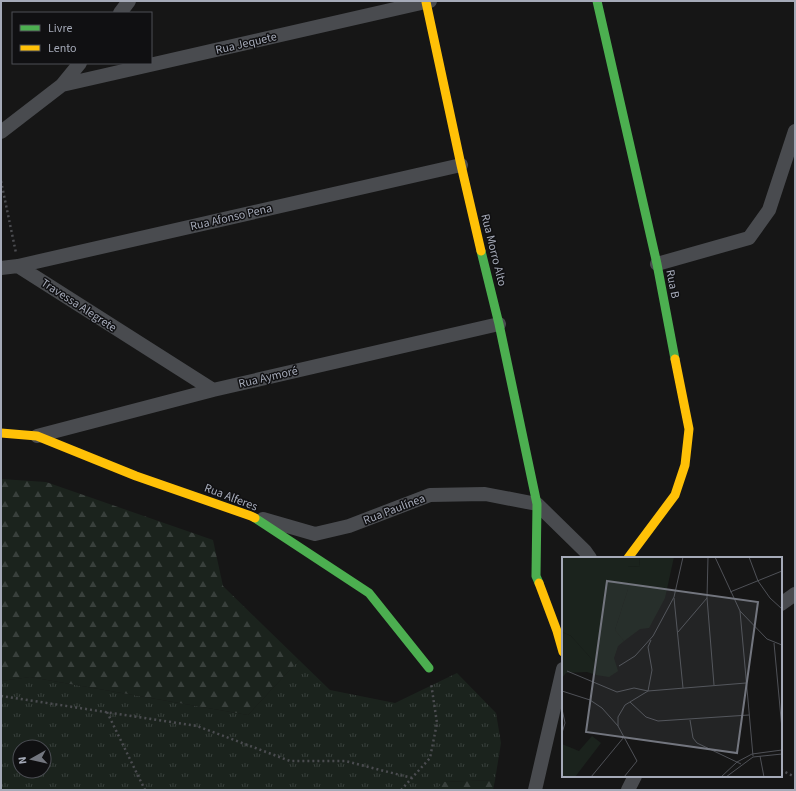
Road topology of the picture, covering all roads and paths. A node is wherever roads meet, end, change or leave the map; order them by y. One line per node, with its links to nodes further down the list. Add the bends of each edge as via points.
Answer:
1 (129, 1): 4 (street)
2 (428, 1): 6 (street, Rua Jequete); 9 (street, Rua Morro Alto)
3 (597, 1): 11 (street, Rua B)
4 (121, 12)
5 (79, 64): 6 (street)
6 (62, 85): 8 (street)
7 (795, 131): 11 (street, via 769,210 749,238)
8 (1, 132)
9 (461, 165): 12 (street, Rua Afonso Pena); 14 (street, Rua Morro Alto)
10 (1, 181): 12 (path)
11 (657, 264): 21 (street, Rua B, via 689,429 685,465 675,495)
12 (18, 266): 13 (street, Rua Afonso Pena); 15 (street, Travessa Alegrete)
13 (1, 268)
14 (500, 324): 15 (street, Rua Aymoré); 18 (street, Rua Morro Alto)
15 (213, 390): 17 (street, Rua Aymoré)
16 (1, 433): 17 (street, Rua Alferes)
17 (38, 436): 19 (street, Rua Alferes, via 136,476)
18 (537, 504): 19 (street, Rua Paulínea, via 485,494 430,496 349,526 315,534); 20 (street); 24 (street, Rua Morro Alto, via 536,576)
19 (251, 516): 25 (street, Rua Alferes, via 369,593)
20 (589, 557)
21 (629, 557)
22 (795, 594): 23 (street)
23 (782, 603)
24 (562, 648)
25 (429, 668): 31 (path, via 437,723 430,758)
26 (562, 673): 35 (street)
27 (1, 696): 28 (path)
28 (107, 712): 31 (path, via 197,726 290,761 345,761); 33 (path)
29 (782, 771): 32 (path)
30 (634, 777): 36 (street)
31 (412, 778): 34 (path)
32 (795, 778)
33 (145, 790)
34 (401, 790)
35 (535, 790)
36 (628, 790)

